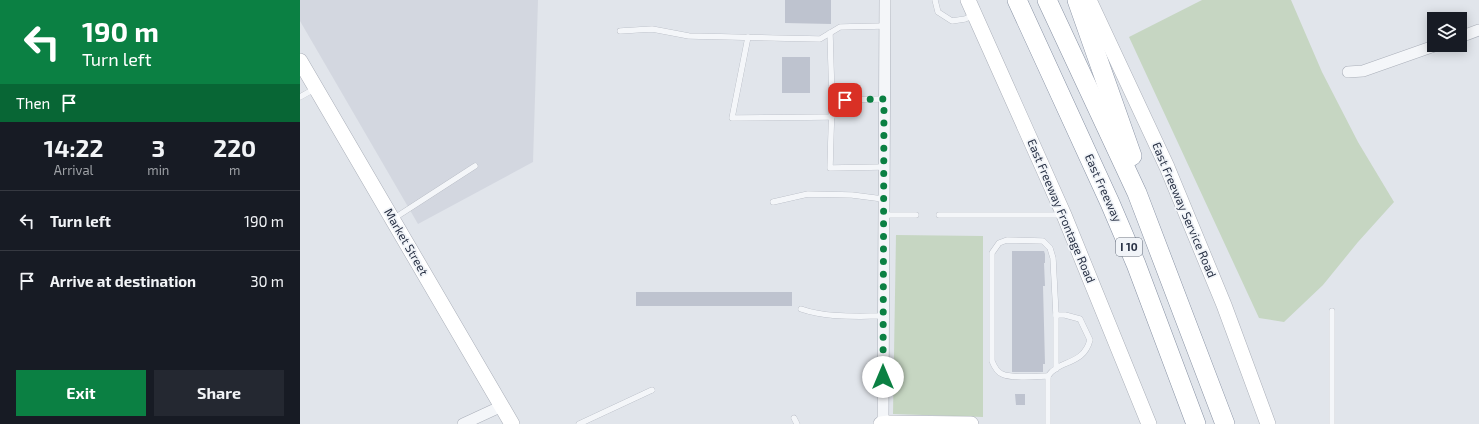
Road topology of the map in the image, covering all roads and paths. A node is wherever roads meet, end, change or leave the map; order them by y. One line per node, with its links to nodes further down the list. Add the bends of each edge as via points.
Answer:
1 (885, 0): 10 (street)
2 (935, 0): 9 (lane, via 938,12 952,21)
3 (968, 0): 9 (main road, East Freeway Frontage Road)
4 (1009, 0): 19 (highway)
5 (1017, 0): 19 (highway, East Freeway / I 10)
6 (1047, 0): 27 (highway, I 10)
7 (1077, 0): 27 (highway, via 1132,154)
8 (1089, 0): 55 (main road, East Freeway Service Road, via 1167,167 1224,305)
9 (975, 15): 33 (main road, East Freeway Frontage Road)
10 (884, 26): 13 (lane, via 840,27); 22 (street)
11 (1479, 30): 14 (street)
12 (620, 31): 15 (lane, via 652,29 689,36)
13 (830, 33): 15 (lane, via 820,39); 23 (lane)
14 (1467, 34)
15 (748, 37): 24 (lane, via 732,118)
16 (1427, 49): 18 (street, via 1363,71)
17 (300, 60): 20 (main road, Market Street)
18 (1348, 72)
19 (1051, 74): 53 (highway, East Freeway / I 10, via 1136,264)
20 (316, 88): 21 (lane); 34 (main road, Market Street)
21 (300, 96)
22 (884, 99): 23 (lane); 26 (street)
23 (832, 100): 24 (lane)
24 (832, 117): 26 (lane, via 830,168)
25 (475, 166): 34 (lane)
26 (884, 168): 28 (street)
27 (1138, 193): 54 (highway, I 10)
28 (883, 199): 29 (lane, via 808,194); 30 (street)
29 (773, 202)
30 (884, 215): 31 (lane); 38 (street)
31 (916, 215)
32 (939, 215): 33 (lane)
33 (1064, 215): 52 (main road, East Freeway Frontage Road)
34 (392, 219): 42 (main road, Market Street)
35 (801, 309): 38 (lane, via 833,316)
36 (1332, 311): 56 (lane)
37 (1056, 315): 39 (lane); 39 (lane, via 1080,319 1090,340 1088,349 1078,358); 40 (lane, via 1053,258 1050,248 1043,241 1007,240 999,243 992,252 994,367 1001,374 1012,376)
38 (883, 316): 44 (street)
39 (1056, 368): 40 (lane)
40 (1048, 376): 51 (lane)
41 (652, 390): 47 (lane)
42 (502, 406): 45 (street); 46 (main road, Market Street)
43 (794, 418): 48 (lane)
44 (886, 423): 49 (main road)
45 (463, 424)
46 (512, 424)
47 (579, 424)
48 (797, 424)
49 (935, 424): 50 (main road)
50 (971, 424)
51 (1048, 424)
52 (1149, 424)
53 (1196, 424)
54 (1225, 424)
55 (1268, 424)
56 (1332, 424)

